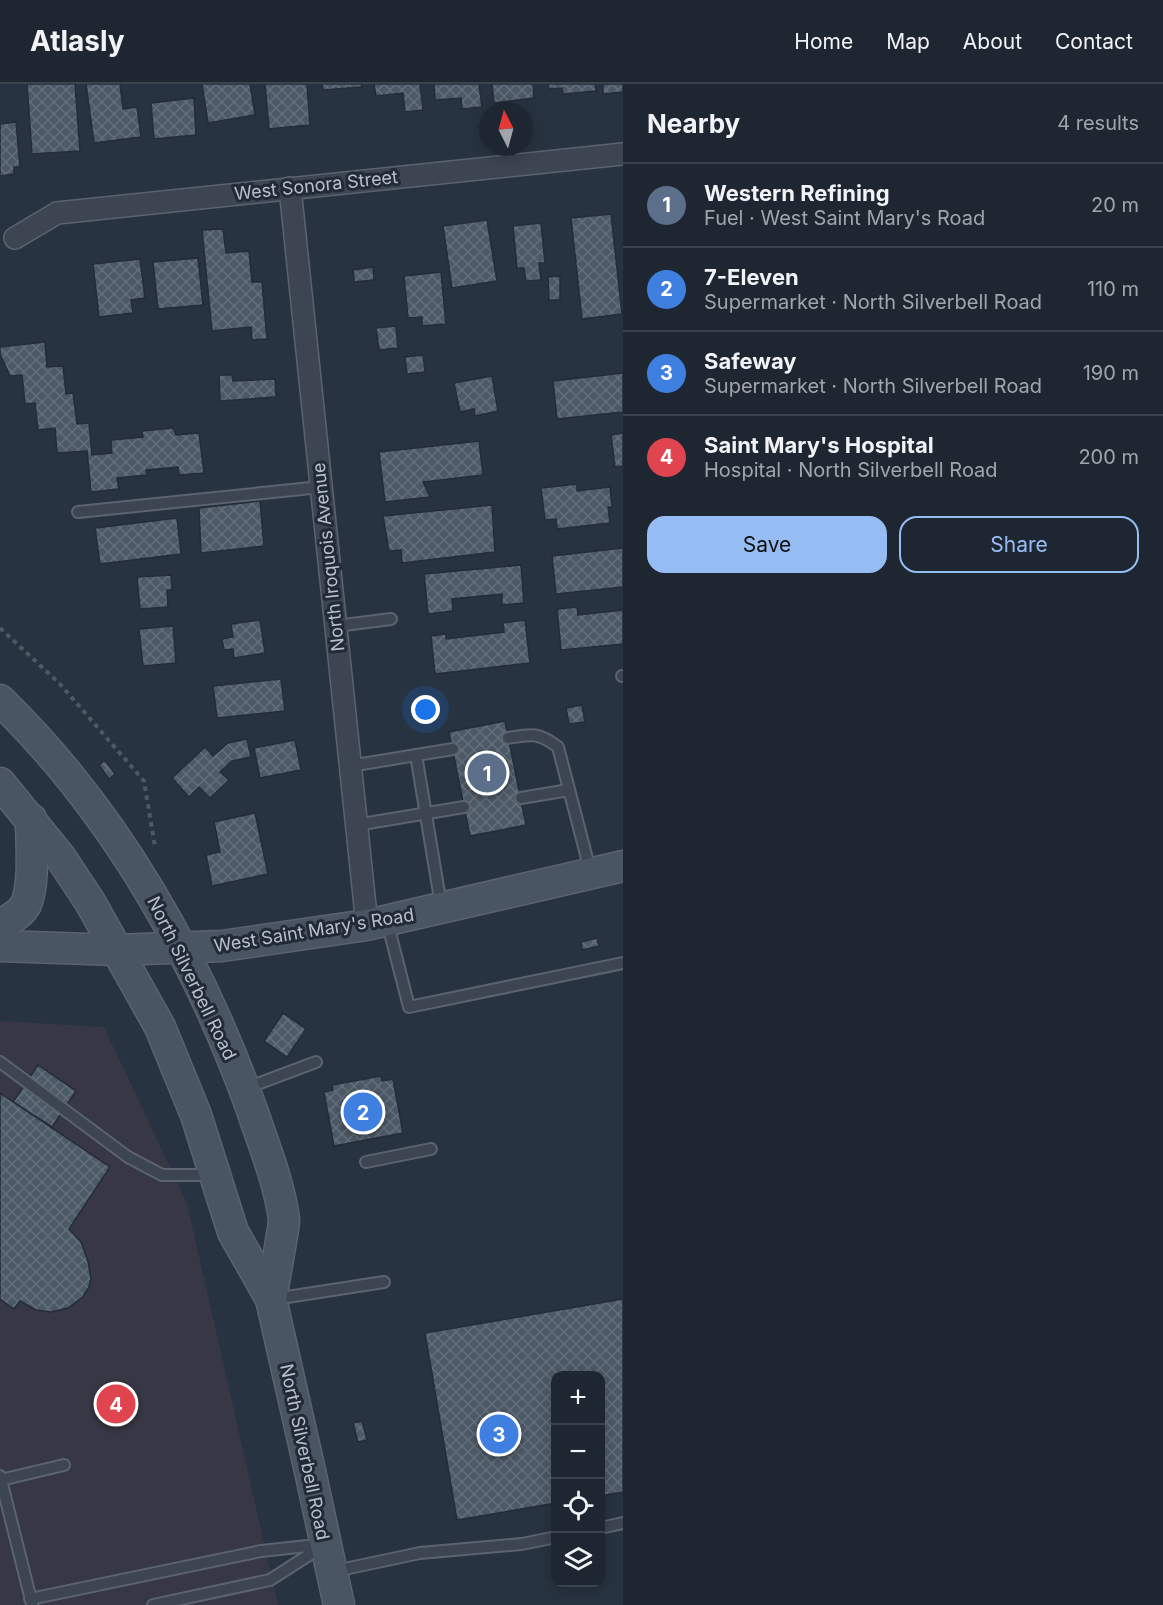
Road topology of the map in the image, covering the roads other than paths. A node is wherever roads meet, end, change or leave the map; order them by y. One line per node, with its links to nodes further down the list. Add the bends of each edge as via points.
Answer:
1 (623, 154): 2 (street, West Sonora Street)
2 (290, 188): 3 (street, West Sonora Street, via 57,213); 4 (street, North Iroquois Avenue)
3 (15, 238)
4 (321, 487): 5 (lane); 7 (street, North Iroquois Avenue)
5 (78, 512)
6 (391, 619): 7 (lane)
7 (336, 626): 12 (street, North Iroquois Avenue)
8 (0, 700): 26 (main road, North Silverbell Road, via 91,803)
9 (508, 738): 14 (lane, via 544,736 558,747)
10 (453, 749): 11 (lane)
11 (416, 755): 12 (lane); 17 (lane)
12 (350, 766): 19 (street, North Iroquois Avenue)
13 (0, 783): 18 (main road, North Silverbell Road)
14 (569, 790): 15 (lane); 21 (lane)
15 (520, 798)
16 (464, 807): 17 (lane)
17 (426, 814): 19 (lane); 22 (lane)
18 (31, 819): 24 (main road, via 30,882 25,906); 27 (main road, North Silverbell Road, via 61,858)
19 (356, 825): 23 (street, North Iroquois Avenue)
20 (623, 866): 21 (main road, West Saint Mary's Road)
21 (591, 873): 22 (main road, West Saint Mary's Road)
22 (441, 908): 23 (main road, West Saint Mary's Road)
23 (377, 923): 26 (main road, West Saint Mary's Road, via 222,946); 28 (lane, via 410,1006)
24 (0, 925)
25 (0, 946): 27 (main road, West Saint Mary's Road)
26 (182, 948): 27 (main road, West Saint Mary's Road); 31 (main road, North Silverbell Road, via 220,1026)
27 (117, 950): 34 (main road, North Silverbell Road, via 160,1027)
28 (623, 963)
29 (0, 1062): 34 (lane, via 128,1157 162,1175)
30 (316, 1062): 31 (lane)
31 (244, 1089): 36 (main road, North Silverbell Road, via 272,1168 284,1221)
32 (431, 1149): 33 (lane)
33 (366, 1162)
34 (216, 1175): 36 (main road, North Silverbell Road, via 233,1232)
35 (384, 1282): 36 (lane)
36 (271, 1299): 42 (main road, North Silverbell Road)
37 (64, 1465): 38 (lane)
38 (1, 1478): 43 (lane)
39 (623, 1523): 40 (lane)
40 (605, 1527)
41 (551, 1538): 42 (lane, via 522,1544)
42 (329, 1558): 43 (lane, via 261,1551); 44 (lane, via 270,1580); 45 (main road, North Silverbell Road)
43 (31, 1602)
44 (153, 1605)
45 (339, 1605)

